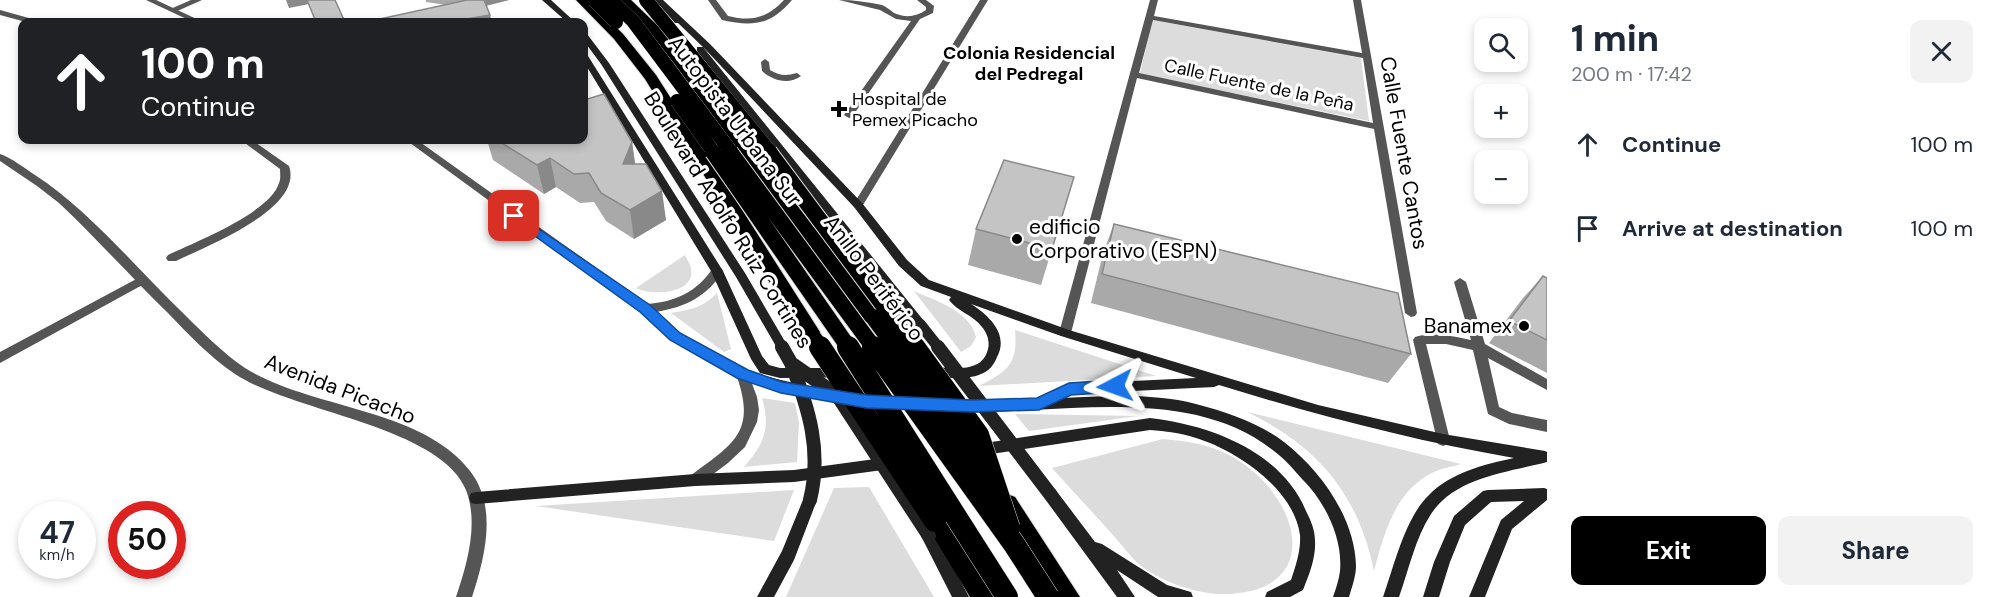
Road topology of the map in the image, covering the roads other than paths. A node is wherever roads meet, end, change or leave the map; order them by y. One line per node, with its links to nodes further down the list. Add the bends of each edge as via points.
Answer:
1 (150, 0): 17 (street)
2 (198, 0): 17 (street)
3 (545, 0): 23 (main road); 24 (main road)
4 (582, 0): 59 (highway, bridge, via 632,53 679,120)
5 (594, 0): 66 (highway, Autopista Urbana Sur, bridge, via 625,31 759,216 826,313)
6 (610, 0): 60 (highway, Autopista Urbana Sur, bridge, via 633,21 793,236)
7 (624, 0): 68 (highway, Anillo Periférico, bridge, via 681,63 873,317 1007,504)
8 (646, 0): 60 (highway, bridge, via 818,214 978,435)
9 (659, 0): 19 (main road)
10 (712, 0): 11 (street, via 725,18 740,22 764,21)
11 (788, 0)
12 (843, 0): 25 (street, via 883,8 896,17)
13 (921, 0): 25 (street, via 930,6 930,11)
14 (984, 0): 37 (street)
15 (1154, 0): 20 (street)
16 (1357, 0): 27 (street, Calle Fuente Cantos)
17 (172, 10): 22 (street)
18 (0, 12): 21 (street)
19 (673, 14): 37 (main road); 61 (main road, bridge)
20 (1148, 17): 27 (street); 30 (street)
21 (20, 18)
22 (190, 18)
23 (558, 18)
24 (566, 18)
25 (917, 18): 32 (street)
26 (588, 41): 48 (main road, Boulevard Adolfo Ruiz Cortines, bridge, via 717,238)
27 (1366, 56): 33 (street, Calle Fuente Cantos)
28 (765, 62): 31 (street, via 766,71 775,78)
29 (588, 63): 39 (main road)
30 (1134, 75): 33 (street, Calle Fuente de la Peña); 45 (street)
31 (797, 76)
32 (849, 115)
33 (1378, 127): 44 (street, Calle Fuente Cantos)
34 (252, 144): 38 (street, via 285,168 284,188 259,213)
35 (417, 144): 43 (street)
36 (0, 157): 40 (street, Avenida Picacho, via 62,199)
37 (858, 205): 42 (main road, via 903,263)
38 (172, 258)
39 (717, 271): 42 (main road, via 765,369 780,373 973,372 985,366 993,354 996,338 987,323); 43 (street, via 706,287 686,300)
40 (142, 280): 47 (street); 58 (street, Avenida Picacho, via 215,352 263,384 391,428 441,451 466,476)
41 (1460, 282): 46 (street)
42 (925, 283): 45 (main road)
43 (645, 309): 49 (street, via 675,337)
44 (1411, 313)
45 (1065, 333): 50 (main road)
46 (1479, 347): 51 (street); 53 (street, via 1493,410 1509,418); 54 (street, via 1446,339 1419,340)
47 (0, 358)
48 (791, 363): 59 (main road, Boulevard Adolfo Ruiz Cortines, bridge, via 837,395); 63 (main road, bridge, via 810,410 816,438 816,479 788,555)
49 (742, 374): 52 (main road, via 781,387 866,402); 56 (street, via 752,408 750,427 739,446)
50 (1224, 382): 52 (main road, via 1069,389); 54 (main road, via 1318,410)
51 (1547, 385)
52 (1039, 404): 72 (main road, via 1179,404 1240,423 1274,442 1305,469 1329,499 1348,566)
53 (1547, 426)
54 (1443, 440): 55 (main road)
55 (1546, 457): 73 (main road, via 1469,478 1434,499 1418,526)
56 (695, 480): 58 (main road); 71 (main road, via 845,470 1149,424 1188,430 1232,446 1266,470 1290,496 1306,528 1307,558 1297,585)
57 (1546, 493): 74 (main road, via 1488,496 1459,521); 75 (main road, via 1506,525)
58 (476, 498): 62 (street, Avenida Picacho, via 479,528 471,579)
59 (932, 528): 64 (main road, Boulevard Adolfo Ruiz Cortines); 65 (highway)
60 (1014, 544): 67 (highway, Autopista Urbana Sur, bridge)
61 (1090, 544): 69 (main road); 70 (main road, via 1164,592)
62 (464, 597)
63 (765, 597)
64 (962, 597)
65 (984, 597)
66 (1007, 597)
67 (1048, 597)
68 (1068, 597)
69 (1127, 597)
70 (1185, 597)
71 (1273, 597)
72 (1341, 597)
73 (1391, 597)
74 (1431, 597)
75 (1477, 597)

